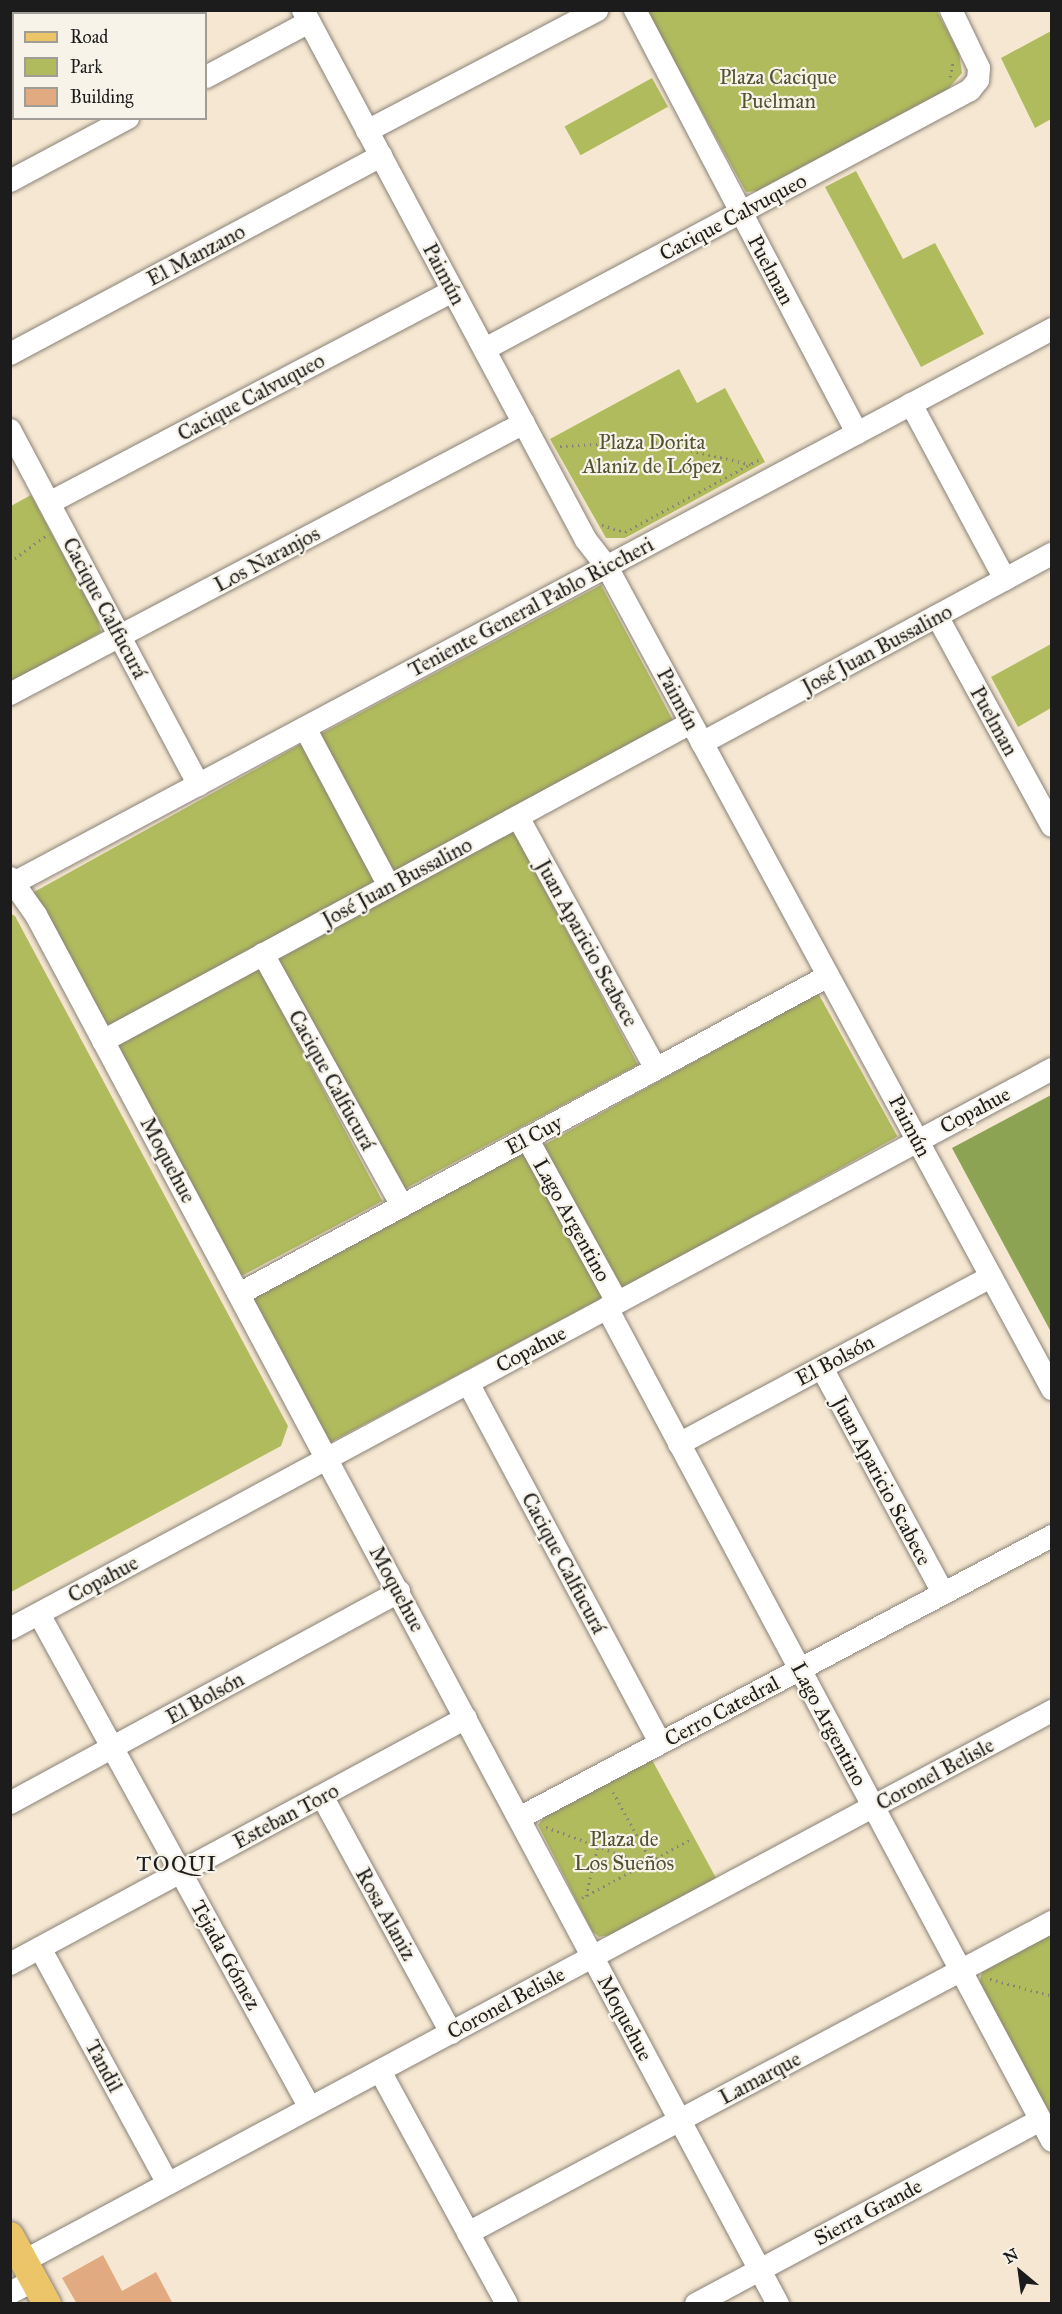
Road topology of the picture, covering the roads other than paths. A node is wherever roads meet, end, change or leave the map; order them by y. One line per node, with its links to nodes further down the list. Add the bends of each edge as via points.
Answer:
1 (597, 10): 7 (street)
2 (635, 10): 10 (street, Puelman)
3 (951, 10): 10 (street, Cacique Calvuqueo, via 976,56 978,80 960,96)
4 (306, 16): 5 (street); 7 (street, Paimún)
5 (207, 76)
6 (124, 120): 9 (street)
7 (368, 131): 8 (street, Paimún)
8 (381, 156): 11 (street, Paimún); 14 (street, El Manzano)
9 (10, 181)
10 (741, 213): 13 (street, Cacique Calvuqueo); 18 (street, Puelman)
11 (453, 291): 13 (street, Paimún); 19 (street, Cacique Calvuqueo)
12 (1052, 329): 15 (street, Teniente General Pablo Riccheri)
13 (485, 350): 16 (street, Paimún)
14 (10, 354)
15 (911, 404): 18 (street, Teniente General Pablo Riccheri); 22 (street)
16 (524, 423): 21 (street, Paimún, via 586,540); 24 (street, Los Naranjos)
17 (10, 430): 19 (street, Cacique Calfucurá)
18 (857, 433): 21 (street, Teniente General Pablo Riccheri)
19 (49, 503): 24 (street, Cacique Calfucurá)
20 (1052, 554): 22 (street, José Juan Bussalino)
21 (607, 567): 26 (street, Paimún); 27 (street, Teniente General Pablo Riccheri)
22 (1005, 579): 23 (street, José Juan Bussalino)
23 (937, 616): 28 (street, José Juan Bussalino); 30 (street, Puelman)
24 (120, 636): 25 (street, Los Naranjos); 29 (street, Cacique Calfucurá)
25 (10, 694)
26 (692, 723): 28 (street, Paimún); 31 (street, José Juan Bussalino)
27 (305, 728): 29 (street, Teniente General Pablo Riccheri); 34 (street)
28 (702, 743): 36 (street, Paimún)
29 (199, 785): 33 (street, Teniente General Pablo Riccheri)
30 (1046, 803): 32 (street, Puelman)
31 (518, 817): 34 (street, José Juan Bussalino); 38 (street, Juan Aparicio Scabece)
32 (1052, 826)
33 (12, 882): 37 (street, Moquehue)
34 (389, 886): 35 (street, José Juan Bussalino)
35 (263, 954): 37 (street, José Juan Bussalino); 42 (street, Cacique Calfucurá)
36 (828, 976): 38 (street, El Cuy); 41 (street, Paimún)
37 (103, 1041): 44 (street, Moquehue)
38 (656, 1069): 40 (street, El Cuy)
39 (1052, 1069): 41 (street, Copahue)
40 (527, 1138): 42 (street, El Cuy); 45 (street, Lago Argentino)
41 (917, 1140): 43 (street, Paimún); 45 (street, Copahue)
42 (402, 1206): 44 (street, El Cuy)
43 (991, 1277): 46 (street, El Bolsón); 48 (street, Paimún)
44 (239, 1294): 50 (street, Moquehue)
45 (612, 1305): 47 (street, Copahue); 49 (street, Lago Argentino)
46 (822, 1368): 49 (street, El Bolsón); 53 (street, Juan Aparicio Scabece)
47 (468, 1383): 50 (street, Copahue); 59 (street, Cacique Calfucurá)
48 (1052, 1389)
49 (679, 1444): 56 (street, Lago Argentino)
50 (327, 1458): 52 (street, Moquehue); 54 (street, Copahue)
51 (1052, 1536): 53 (street, Cerro Catedral)
52 (399, 1592): 58 (street, Moquehue); 60 (street, El Bolsón)
53 (943, 1593): 56 (street, Cerro Catedral)
54 (39, 1614): 55 (street, Copahue); 60 (street, Tejada Gómez)
55 (10, 1629)
56 (800, 1669): 59 (street, Cerro Catedral); 63 (street, Lago Argentino)
57 (1052, 1711): 63 (street, Coronel Belisle)
58 (466, 1718): 61 (street, Esteban Toro); 64 (street, Moquehue)
59 (660, 1743): 64 (street, Cerro Catedral)
60 (112, 1748): 62 (street, El Bolsón); 65 (street, Tejada Gómez)
61 (322, 1796): 65 (street, Esteban Toro); 71 (street, Rosa Alaniz)
62 (10, 1803)
63 (873, 1806): 68 (street, Coronel Belisle); 70 (street, Lago Argentino)
64 (519, 1818): 68 (street, Moquehue)
65 (181, 1872): 67 (street, Esteban Toro); 73 (street, Tejada Gómez)
66 (1052, 1922): 70 (street, Lamarque)
67 (40, 1948): 69 (street, Esteban Toro); 77 (street, Tandil)
68 (593, 1957): 71 (street, Coronel Belisle); 74 (street, Moquehue)
69 (10, 1964)
70 (961, 1971): 74 (street, Lamarque); 75 (street, Lago Argentino)
71 (451, 2033): 72 (street, Coronel Belisle)
72 (380, 2071): 73 (street, Coronel Belisle); 78 (street)
73 (310, 2108): 77 (street, Coronel Belisle)
74 (680, 2120): 78 (street, Lamarque); 80 (street, Moquehue)
75 (1040, 2120): 76 (street, Lago Argentino); 80 (street, Sierra Grande)
76 (1052, 2141)
77 (168, 2184): 81 (street, Coronel Belisle)
78 (468, 2233): 82 (street)
79 (10, 2236): 81 (main road)
80 (759, 2269): 83 (street, Sierra Grande); 84 (street, Moquehue)
81 (29, 2284)
82 (507, 2304)
83 (696, 2304)
84 (778, 2304)

